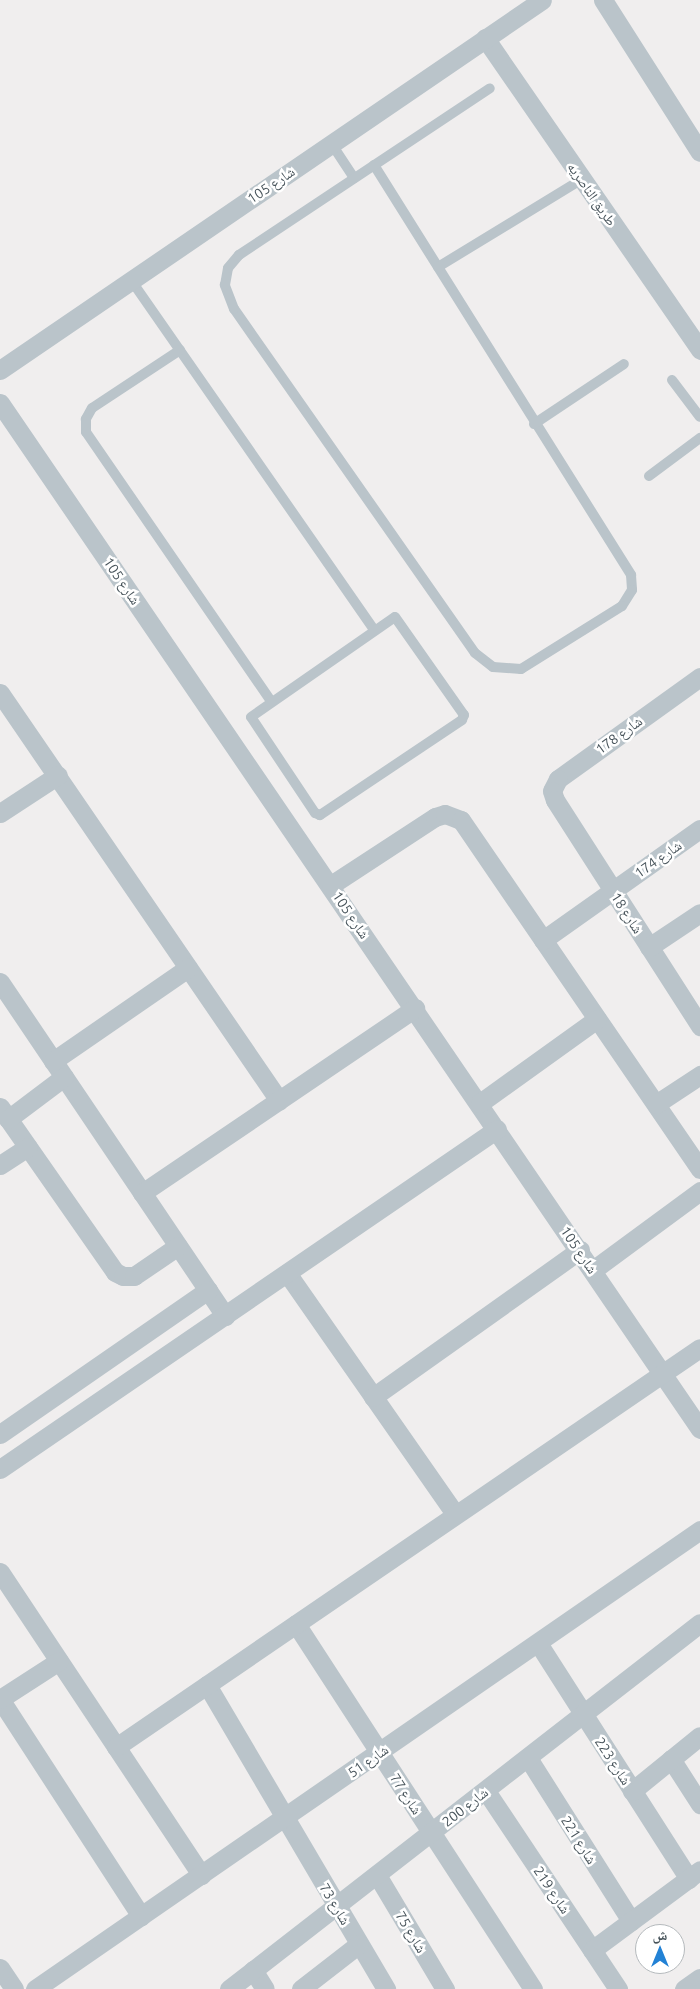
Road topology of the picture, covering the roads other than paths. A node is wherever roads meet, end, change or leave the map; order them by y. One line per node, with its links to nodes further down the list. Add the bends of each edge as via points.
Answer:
1 (542, 0): 3 (street, شارع 105)
2 (603, 0): 6 (street)
3 (485, 38): 5 (street, شارع 105); 9 (street, طريق الناصريه)
4 (490, 88): 7 (lane)
5 (331, 143): 8 (lane); 11 (street, شارع 105)
6 (700, 152)
7 (374, 165): 8 (lane); 10 (lane)
8 (354, 178): 19 (lane, via 239,255 226,277 226,294 475,653 486,663 501,669 521,669 540,660 622,606 632,590 631,576)
9 (582, 179): 10 (lane); 13 (street, طريق الناصريه)
10 (438, 267): 19 (lane)
11 (131, 280): 12 (lane); 15 (street, شارع 105)
12 (180, 350): 22 (lane); 25 (lane, via 92,408 86,419 86,432)
13 (700, 350)
14 (624, 364): 19 (lane)
15 (0, 370)
16 (672, 380): 18 (lane)
17 (0, 403): 30 (street, شارع 105)
18 (700, 417)
19 (534, 424)
20 (700, 438): 21 (lane)
21 (648, 476)
22 (374, 630): 25 (lane); 25 (lane, via 392,618 398,618 462,710 462,720 320,815 251,721 253,714)
23 (700, 677): 27 (street, شارع 178, via 558,779 552,791)
24 (0, 693): 26 (street)
25 (272, 701)
26 (58, 775): 28 (street); 35 (street)
27 (555, 800): 31 (street, شارع 18)
28 (0, 813)
29 (700, 830): 31 (street, شارع 174)
30 (331, 885): 33 (street, via 435,818 454,816 461,820); 38 (street, شارع 105)
31 (613, 891): 33 (street, شارع 174); 34 (street, شارع 18)
32 (700, 913): 34 (street)
33 (543, 940): 39 (street)
34 (650, 948): 37 (street, شارع 18)
35 (188, 968): 41 (street); 44 (street)
36 (0, 982): 41 (street)
37 (693, 1000): 40 (street, شارع 18)
38 (415, 1008): 44 (street); 45 (street, شارع 105)
39 (597, 1018): 45 (street); 46 (street)
40 (700, 1026)
41 (53, 1061): 43 (street)
42 (700, 1075): 46 (street)
43 (64, 1078): 47 (street); 53 (street)
44 (279, 1101): 53 (street)
45 (480, 1103): 48 (street, شارع 105)
46 (656, 1104): 51 (street)
47 (4, 1113): 49 (street)
48 (497, 1129): 55 (street, شارع 105); 57 (street)
49 (28, 1147): 50 (street); 54 (street, via 115,1272 134,1276)
50 (0, 1165)
51 (700, 1169)
52 (700, 1191): 56 (street)
53 (142, 1193): 54 (street)
54 (178, 1246): 58 (street)
55 (580, 1250): 56 (street, شارع 105); 62 (street)
56 (593, 1270): 61 (street, شارع 105)
57 (287, 1274): 59 (street); 62 (street)
58 (208, 1290): 59 (street); 64 (street)
59 (225, 1316): 65 (street)
60 (700, 1348): 61 (street)
61 (662, 1373): 63 (street, شارع 105); 66 (street)
62 (373, 1397): 66 (street)
63 (700, 1429)
64 (0, 1434)
65 (0, 1469)
66 (455, 1514): 70 (street)
67 (700, 1530): 71 (street, شارع 51)
68 (0, 1572): 72 (street)
69 (700, 1623): 75 (street, شارع 200)
70 (296, 1624): 73 (street); 78 (street, شارع 77)
71 (538, 1643): 75 (street, شارع 223); 78 (street, شارع 51)
72 (59, 1661): 74 (street); 77 (street)
73 (207, 1685): 77 (street); 84 (street, شارع 73)
74 (0, 1699): 90 (street)
75 (584, 1715): 79 (street, شارع 200); 82 (street, شارع 223)
76 (700, 1736): 80 (street)
77 (116, 1747): 87 (street)
78 (379, 1753): 84 (street, شارع 51); 85 (street, شارع 77)
79 (528, 1758): 81 (street, شارع 200); 91 (street, شارع 221)
80 (671, 1759): 82 (street); 83 (street)
81 (486, 1791): 85 (street, شارع 200); 93 (street, شارع 219)
82 (632, 1791): 86 (street, شارع 223)
83 (700, 1804)
84 (285, 1818): 87 (street, شارع 51); 89 (street, شارع 73)
85 (431, 1833): 88 (street, شارع 200); 104 (street, شارع 77)
86 (694, 1874): 91 (street)
87 (201, 1875): 90 (street, شارع 51)
88 (377, 1875): 89 (street, شارع 200); 103 (street, شارع 75)
89 (337, 1907): 92 (street, شارع 73); 95 (street, شارع 200)
90 (141, 1916): 98 (street, شارع 51)
91 (631, 1921): 93 (street)
92 (359, 1944): 101 (street); 102 (street, شارع 73)
93 (592, 1950): 105 (street, شارع 219)
94 (0, 1968): 97 (street)
95 (253, 1970): 99 (street, شارع 200); 100 (street)
96 (700, 1978): 106 (street)
97 (14, 1989)
98 (35, 1989)
99 (229, 1989)
100 (265, 1989)
101 (301, 1989)
102 (386, 1989)
103 (446, 1989)
104 (533, 1989)
105 (618, 1989)
106 (684, 1989)

